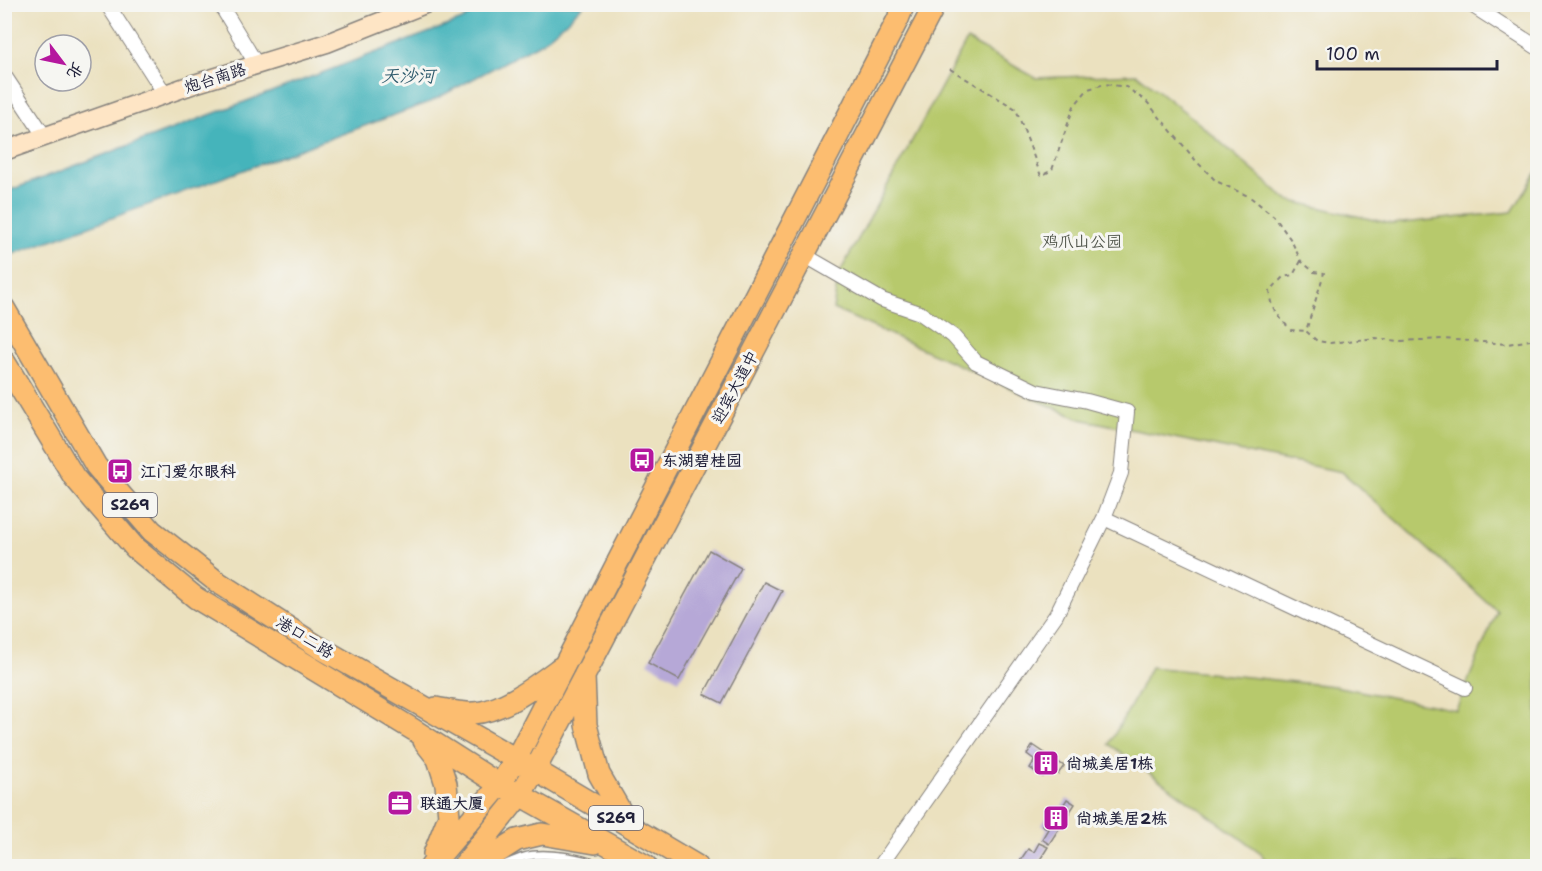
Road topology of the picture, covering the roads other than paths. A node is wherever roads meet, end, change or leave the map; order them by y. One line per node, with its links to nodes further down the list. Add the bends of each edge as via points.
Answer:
1 (107, 4): 10 (street)
2 (220, 4): 8 (street)
3 (904, 4): 17 (main road, 迎宾大道中)
4 (935, 4): 13 (main road, 迎宾大道中)
5 (1470, 4): 7 (street)
6 (414, 6): 8 (street, 炮台南路, via 327,43)
7 (1538, 48)
8 (257, 65): 10 (street, 炮台南路)
9 (4, 75): 11 (street)
10 (165, 94): 11 (street, 炮台南路)
11 (45, 137): 12 (street, 炮台南路)
12 (4, 151)
13 (804, 255): 16 (street, via 882,300 920,313 953,336 976,362 1036,391 1126,412 1121,473); 19 (main road, 迎宾大道中)
14 (4, 308): 18 (main road, 港口二路 / S269, via 96,466 152,531 216,581)
15 (4, 361): 21 (main road, 港口二路 / S269, via 74,477 135,548 196,598)
16 (1104, 518): 23 (street); 39 (street, via 1056,615)
17 (579, 637): 19 (street); 20 (main road, 迎宾大道中)
18 (317, 646): 21 (main road); 24 (main road, 港口二路 / S269)
19 (598, 649): 22 (main road, 迎宾大道中)
20 (565, 664): 24 (main road, via 524,694 474,713); 26 (main road, 迎宾大道中)
21 (307, 666): 25 (main road, 港口二路 / S269)
22 (584, 675): 27 (main road, 迎宾大道中); 30 (main road, via 586,725 599,774)
23 (1466, 688)
24 (425, 707): 26 (main road, 港口二路 / S269)
25 (414, 730): 28 (main road, 港口二路 / S269); 33 (main road, via 438,759 446,784 449,816)
26 (516, 759): 27 (main road, 港口二路 / S269); 28 (main road, 迎宾大道中)
27 (535, 770): 29 (main road, 迎宾大道中); 30 (main road, 港口二路 / S269)
28 (500, 785): 29 (main road, 港口二路 / S269); 33 (main road, 迎宾大道中)
29 (520, 795): 31 (main road, 港口二路 / S269); 34 (main road, 迎宾大道中)
30 (628, 825): 32 (main road, 港口二路 / S269)
31 (611, 846): 35 (main road, via 542,834 517,840); 38 (main road, 港口二路 / S269)
32 (685, 863)
33 (430, 867)
34 (463, 867)
35 (476, 867)
36 (502, 867): 37 (lane, via 525,856 548,855 588,860)
37 (601, 867)
38 (646, 867)
39 (880, 867)

